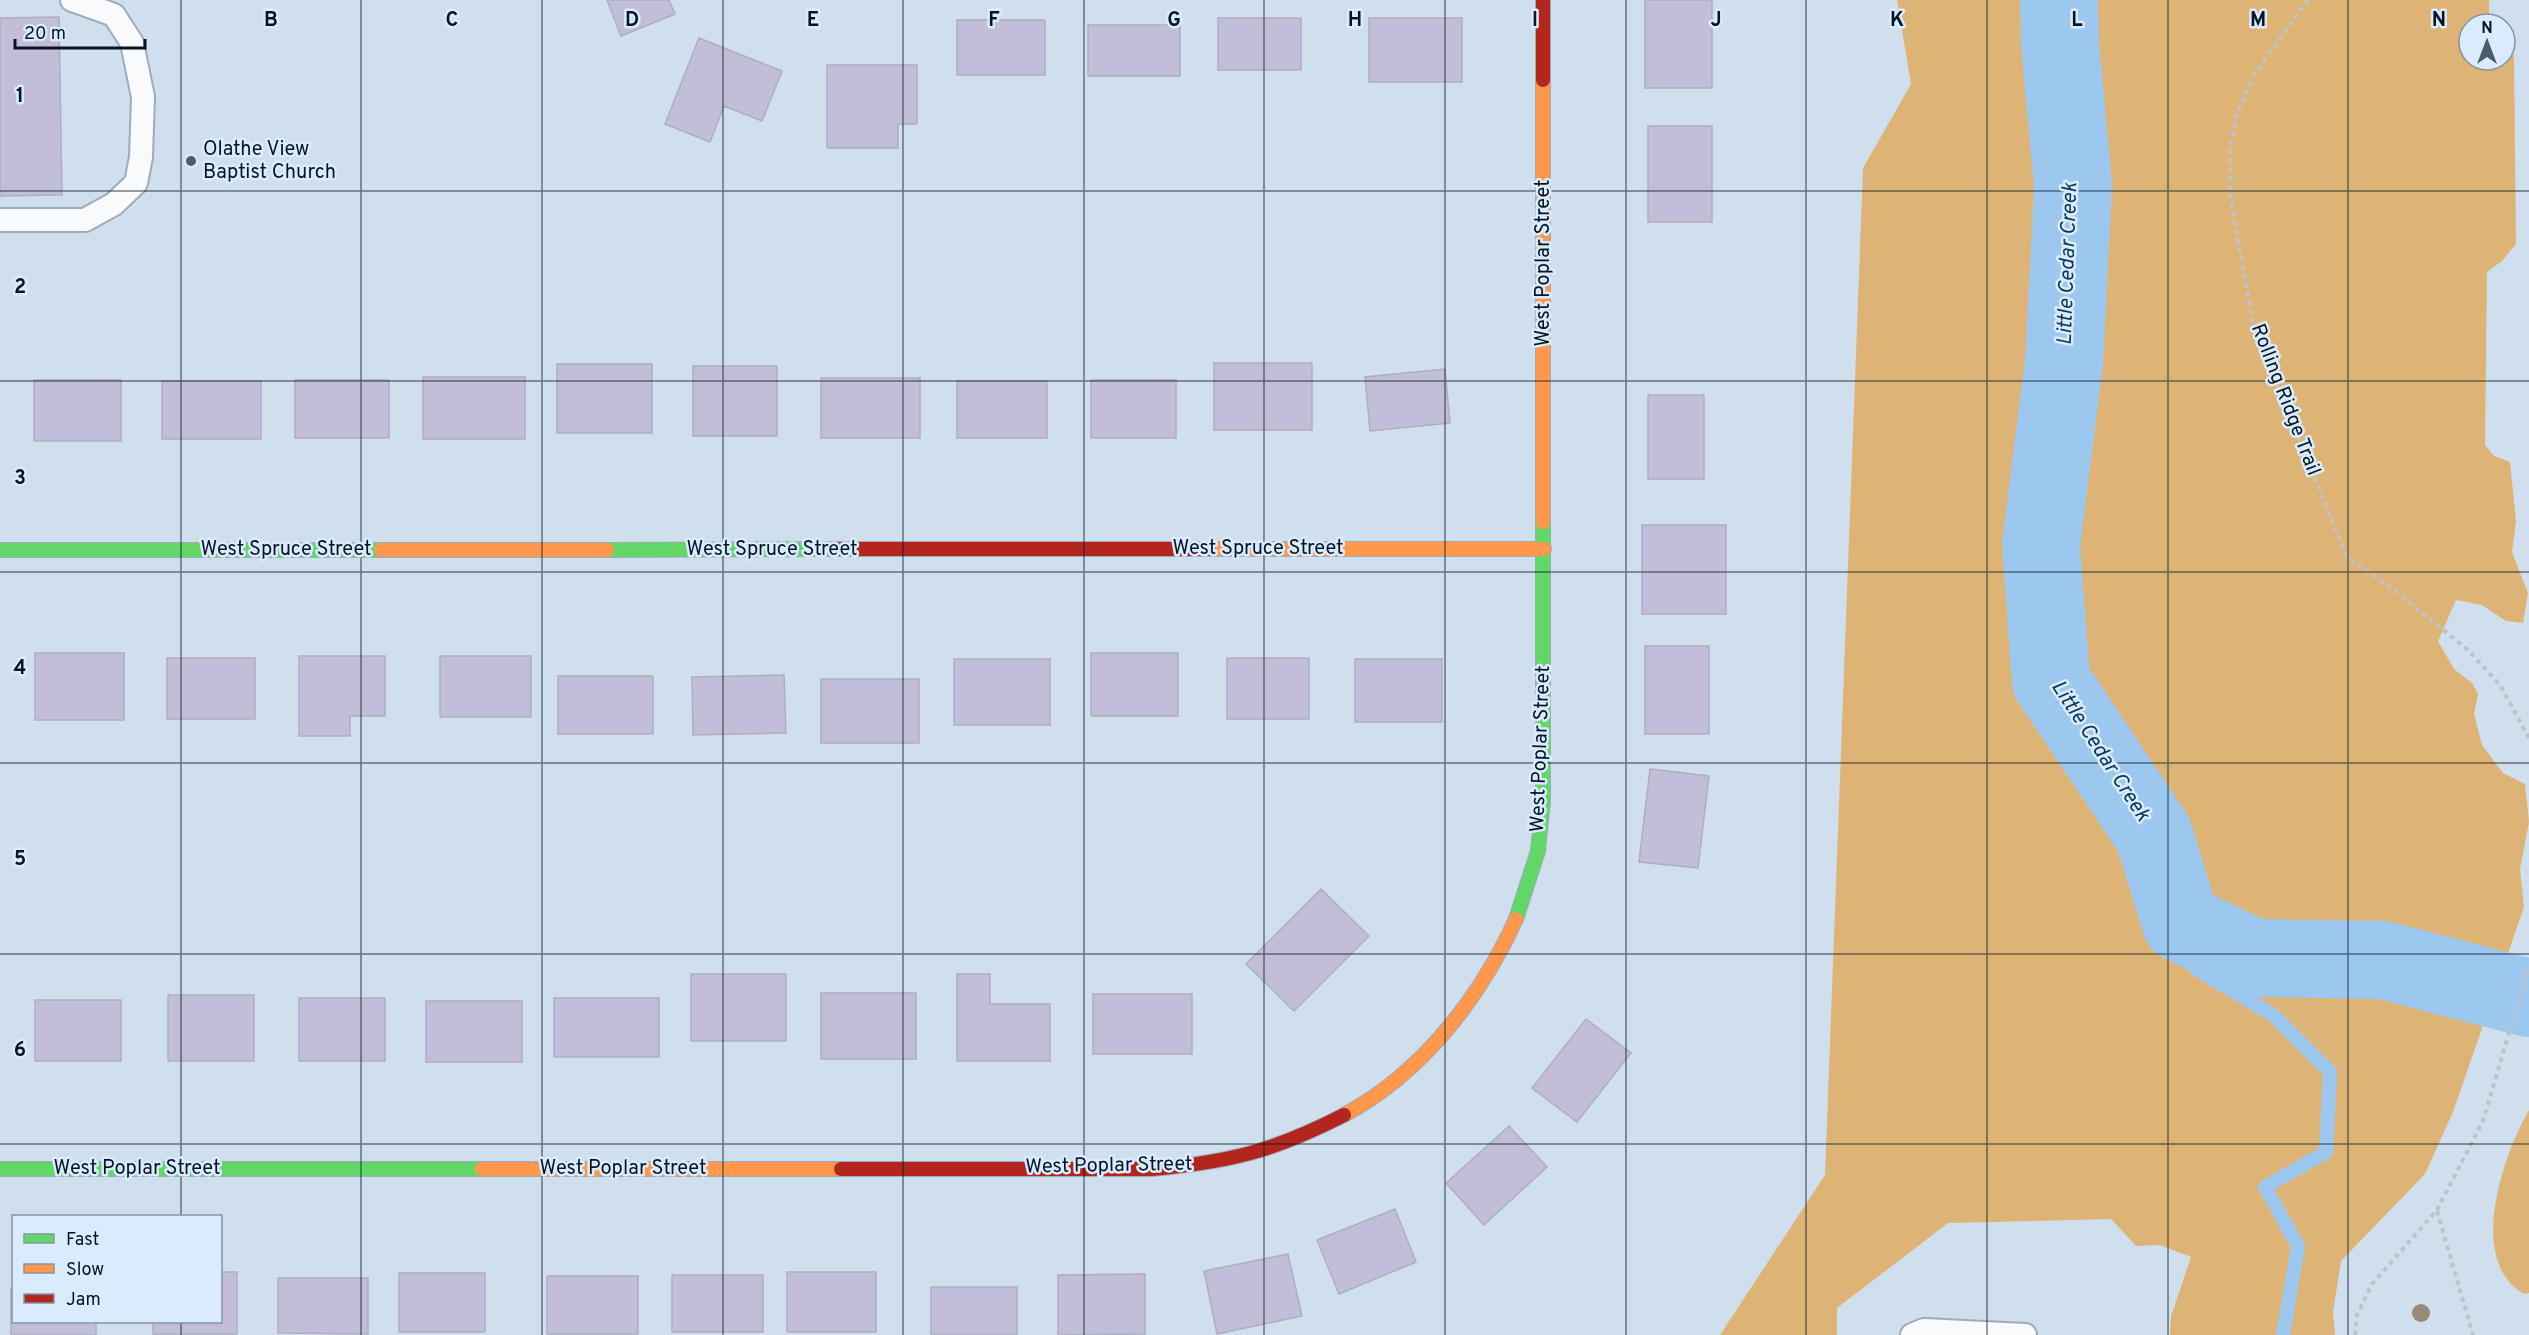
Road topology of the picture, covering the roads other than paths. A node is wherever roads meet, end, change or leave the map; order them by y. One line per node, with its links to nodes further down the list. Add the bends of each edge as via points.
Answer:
1 (72, 0): 3 (lane, via 114,15 132,43 143,97 136,183 114,204 85,220)
2 (1543, 0): 4 (street, West Poplar Street)
3 (0, 220)
4 (1544, 549): 5 (street, West Spruce Street); 6 (street, West Poplar Street, via 1543,801 1538,851 1515,922 1481,987 1430,1051 1400,1078 1330,1124 1251,1155 1209,1164 1152,1169)
5 (0, 550)
6 (0, 1169)
7 (1912, 1335): 8 (lane, via 1924,1330)
8 (2025, 1335)

